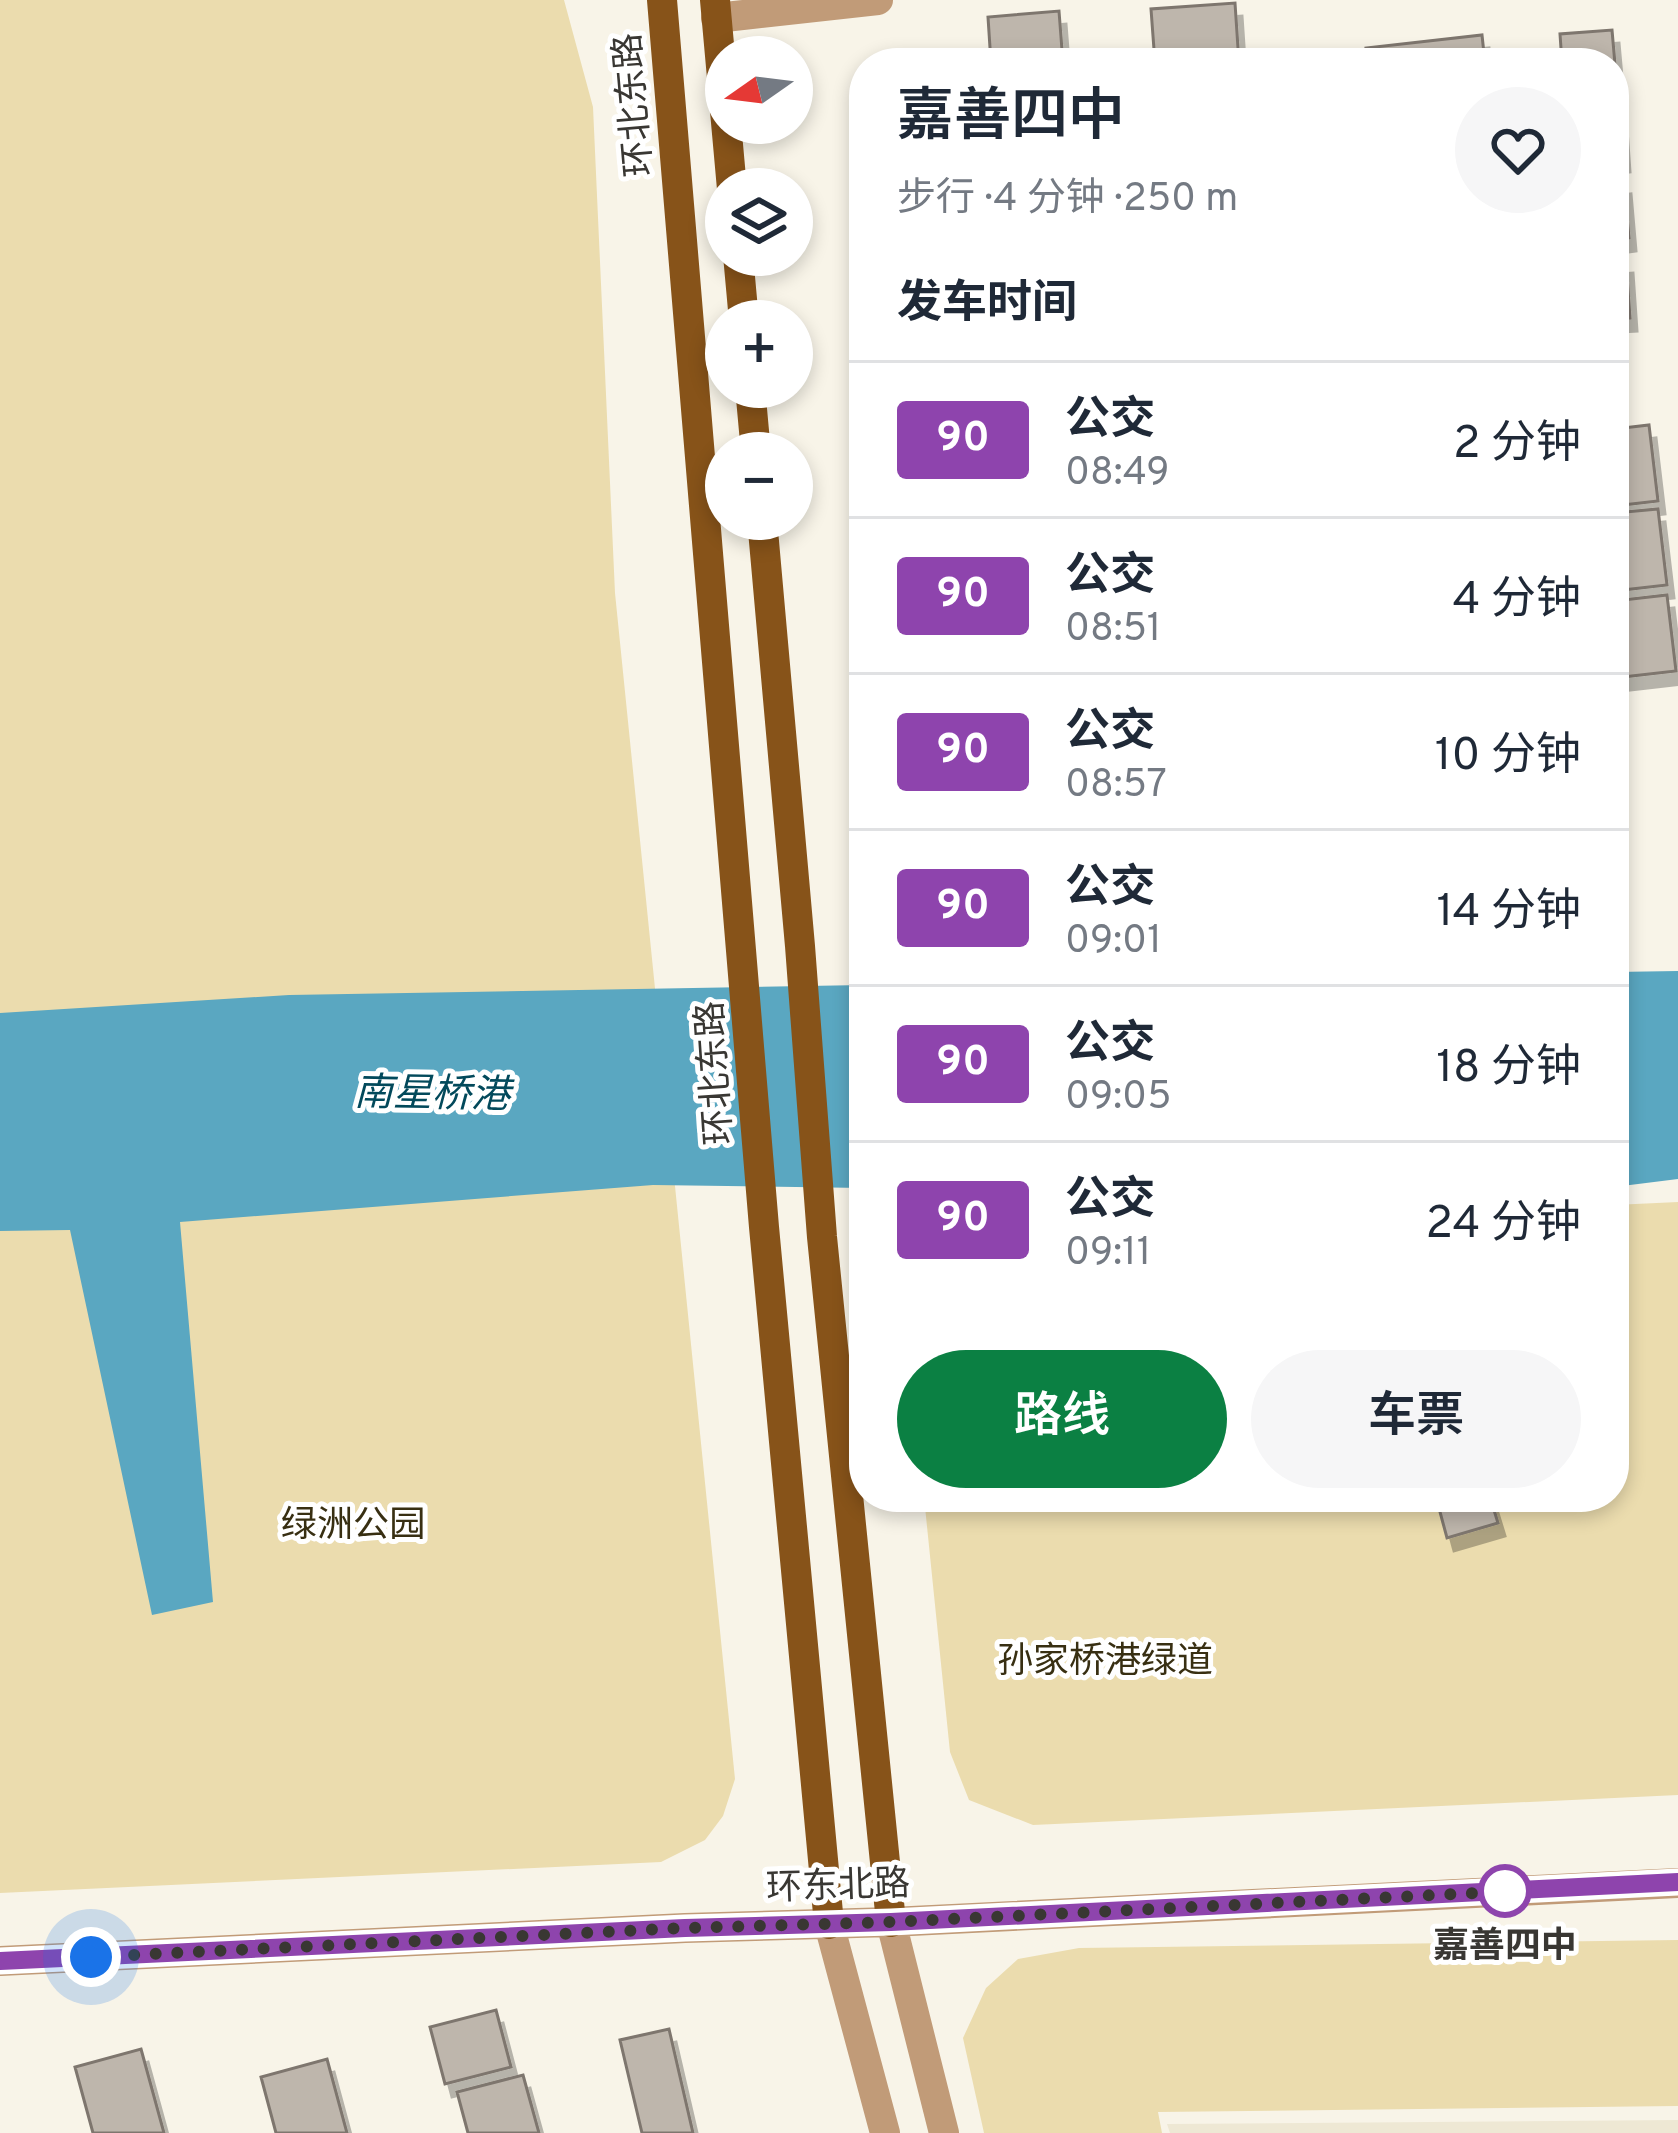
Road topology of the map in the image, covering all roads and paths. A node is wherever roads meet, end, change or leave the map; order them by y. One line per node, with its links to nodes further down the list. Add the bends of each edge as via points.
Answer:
1 (662, 0): 10 (main road, 环北东路)
2 (878, 0): 3 (street)
3 (716, 9): 4 (main road)
4 (730, 168)
5 (763, 540): 6 (main road)
6 (849, 1505)
7 (850, 1512): 9 (main road)
8 (1678, 1882): 9 (street, 环东北路)
9 (891, 1922): 10 (street, 环东北路); 13 (street)
10 (829, 1924): 11 (street, 环东北路); 12 (street, 环北东路)
11 (0, 1961)
12 (885, 2133)
13 (944, 2133)

